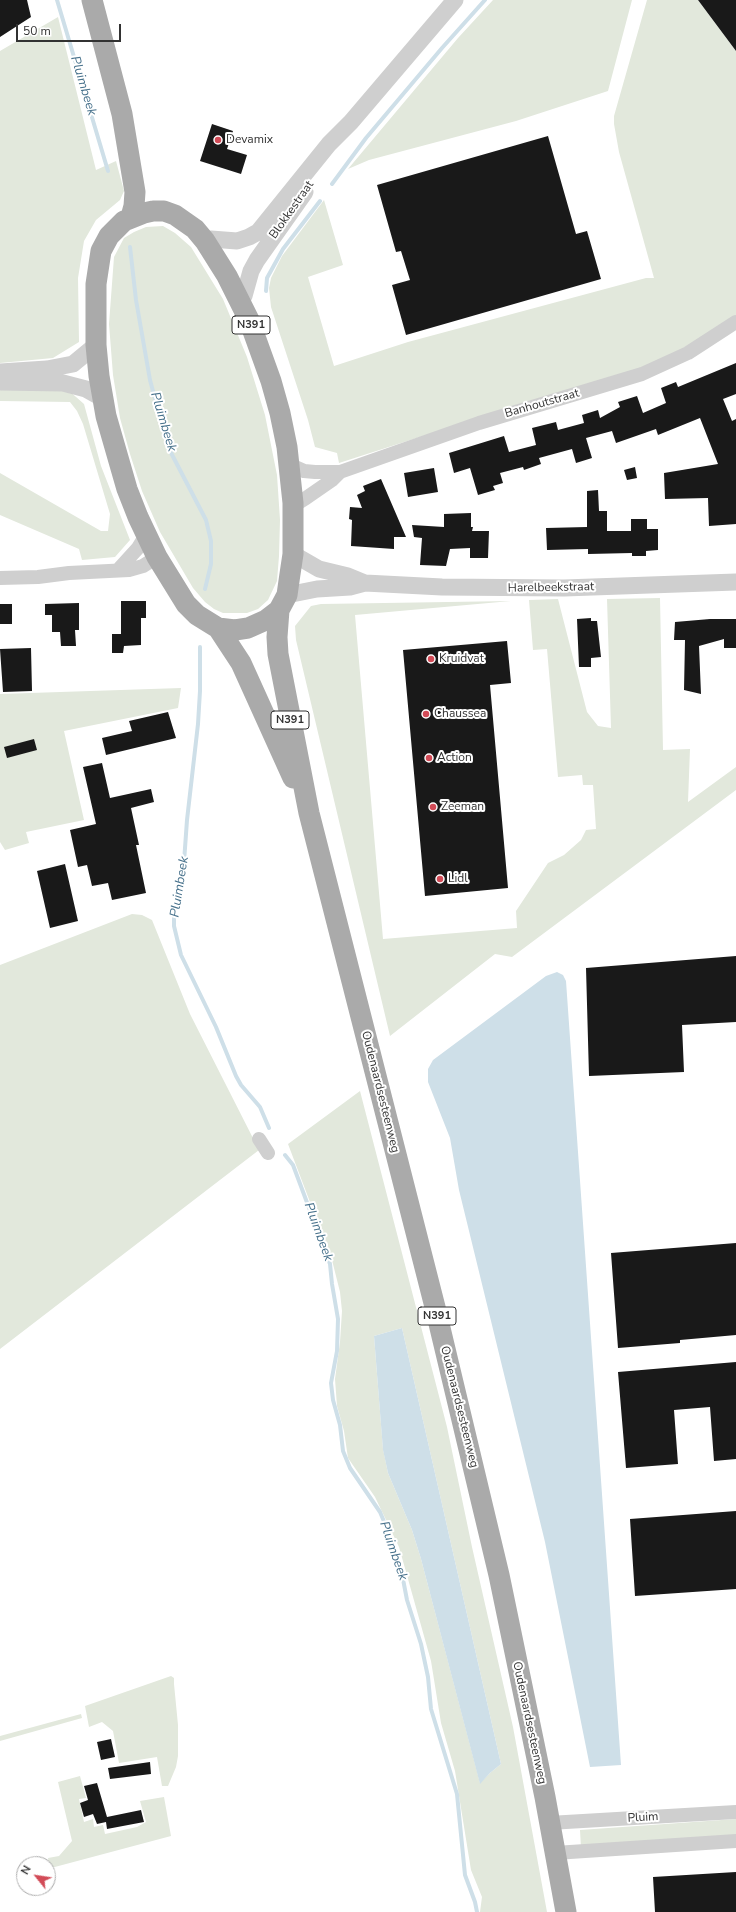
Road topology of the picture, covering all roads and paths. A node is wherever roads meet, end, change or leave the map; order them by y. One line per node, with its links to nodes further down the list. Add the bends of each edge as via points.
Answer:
1 (92, 0): 3 (main road, N391)
2 (455, 0): 4 (street, Blokkestraat)
3 (122, 114): 5 (main road, N391, via 148,189 154,202); 6 (main road, N391, via 135,192)
4 (351, 122): 7 (street, Blokkestraat, via 328,144 258,232 237,241); 8 (street, Blokkestraat, via 337,147 257,260 244,296)
5 (164, 211): 6 (main road, N391); 7 (main road, N391, via 187,223)
6 (131, 217): 10 (main road, N391, via 116,227 101,251 96,284)
7 (205, 241): 8 (main road, N391)
8 (239, 300): 14 (main road, N391, via 271,381 284,433)
9 (736, 322): 15 (street, Banhoutstraat, via 688,353 642,374 479,423)
10 (96, 345): 11 (street, via 73,364 47,369); 13 (main road, N391)
11 (0, 372)
12 (0, 382): 13 (street, via 63,383 86,389)
13 (102, 398): 17 (main road, N391, via 127,489)
14 (289, 467): 15 (street, Banhoutstraat, via 304,471); 16 (main road, N391)
15 (340, 472): 16 (street, Banhoutstraat, via 306,498)
16 (293, 503): 18 (main road, N391)
17 (146, 535): 19 (main road, N391); 20 (street)
18 (293, 554): 23 (street, Harelbeekstraat, via 319,569); 24 (main road, N391)
19 (157, 557): 20 (street, via 143,566); 25 (main road, N391, via 186,604 197,615)
20 (118, 570): 21 (street)
21 (0, 578)
22 (736, 582): 23 (street, Harelbeekstraat, via 557,588)
23 (365, 583): 24 (street, Harelbeekstraat, via 350,587 317,589)
24 (283, 602): 25 (main road, N391, via 266,620 248,628); 26 (main road, Oudenaardsesteenweg / N391, via 277,637 278,654)
25 (218, 628): 26 (main road, Oudenaardsesteenweg / N391, via 241,663)
26 (309, 813): 30 (main road, Oudenaardsesteenweg / N391, via 435,1307 495,1559)
27 (259, 1139): 28 (street)
28 (268, 1153)
29 (736, 1812): 30 (street, Pluim)
30 (549, 1823): 32 (main road, Oudenaardsesteenweg / N391)
31 (736, 1841): 32 (street)
32 (555, 1853): 33 (main road, Oudenaardsesteenweg / N391)
33 (566, 1912)

